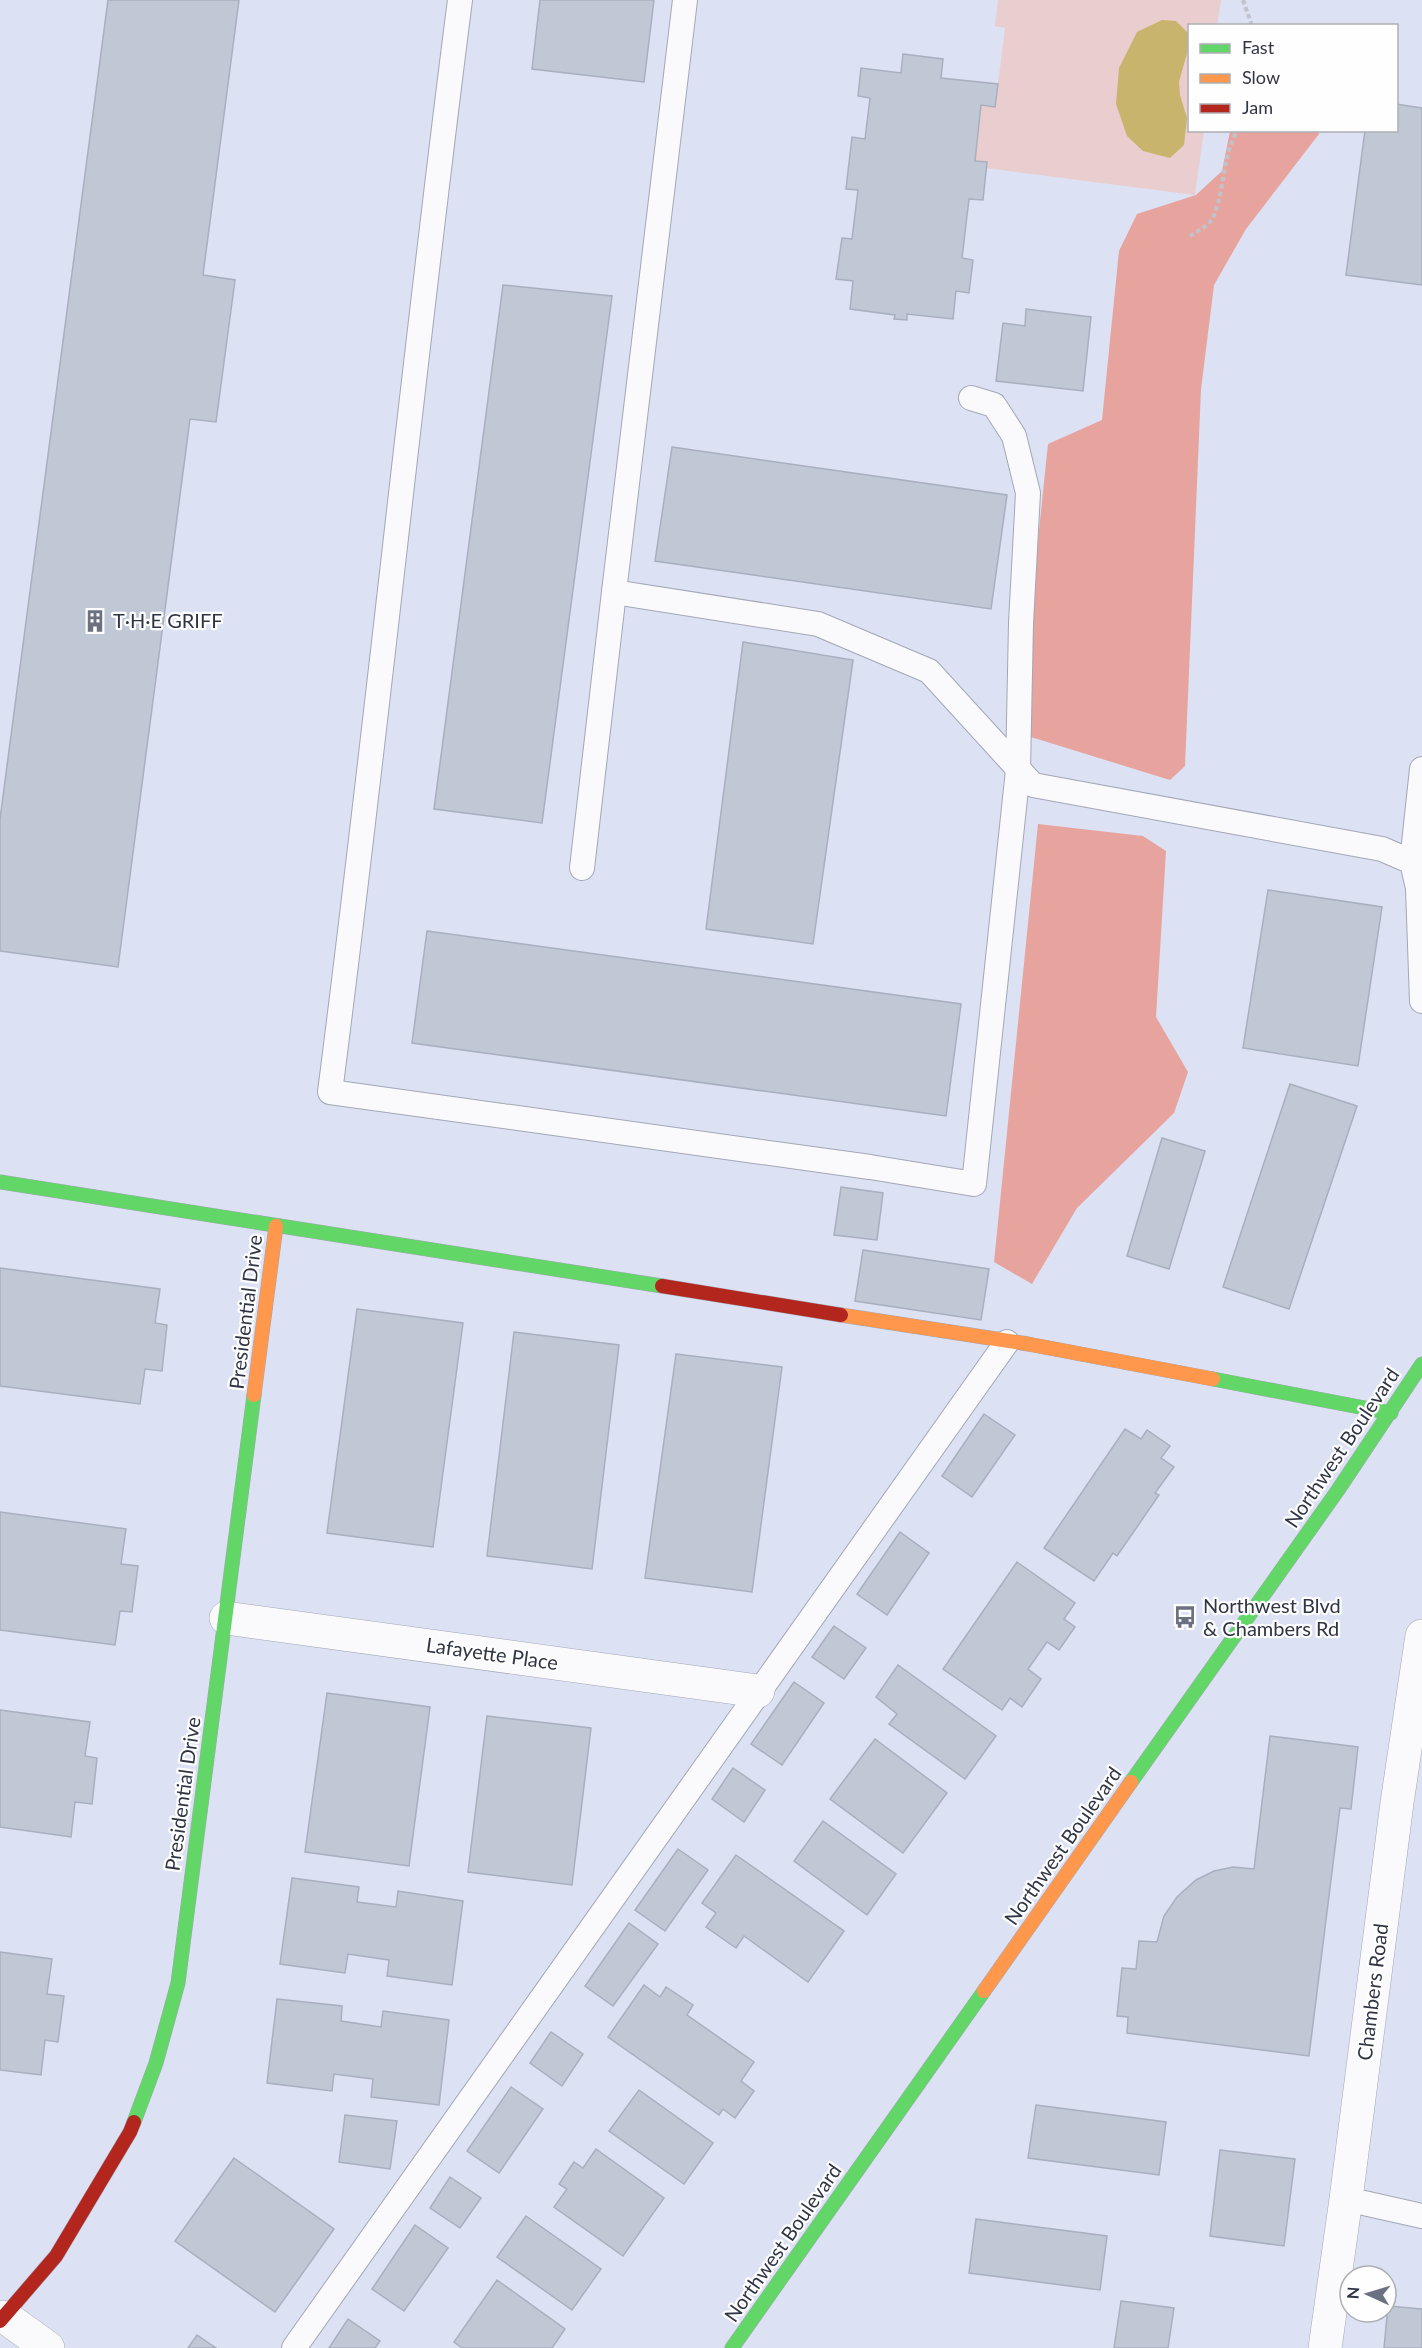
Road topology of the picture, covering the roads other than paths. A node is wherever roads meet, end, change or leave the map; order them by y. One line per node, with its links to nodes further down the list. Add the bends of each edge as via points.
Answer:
1 (460, 0): 6 (lane, via 330,1092 974,1184)
2 (685, 0): 4 (lane)
3 (971, 398): 6 (lane, via 994,405 1014,436 1028,494)
4 (614, 592): 6 (lane, via 818,624 929,671); 8 (lane)
5 (1422, 769): 7 (lane)
6 (1018, 770): 7 (lane, via 1033,785 1382,849)
7 (1417, 863): 9 (lane)
8 (582, 868)
9 (1422, 1001)
10 (0, 1182): 11 (street)
11 (276, 1226): 12 (street); 15 (street, Presidential Drive)
12 (1007, 1342): 14 (street); 17 (lane)
13 (1422, 1364): 14 (street, Northwest Boulevard)
14 (1391, 1413): 23 (street, Northwest Boulevard)
15 (226, 1618): 17 (street, Lafayette Place); 20 (street, Presidential Drive, via 178,1983 156,2063 130,2132 90,2200 56,2256)
16 (1422, 1635): 18 (street, Chambers Road)
17 (758, 1691): 22 (lane)
18 (1346, 2199): 19 (lane); 24 (street, Chambers Road)
19 (1422, 2216)
20 (3, 2319): 21 (street)
21 (48, 2348)
22 (294, 2348)
23 (732, 2348)
24 (1325, 2348)

